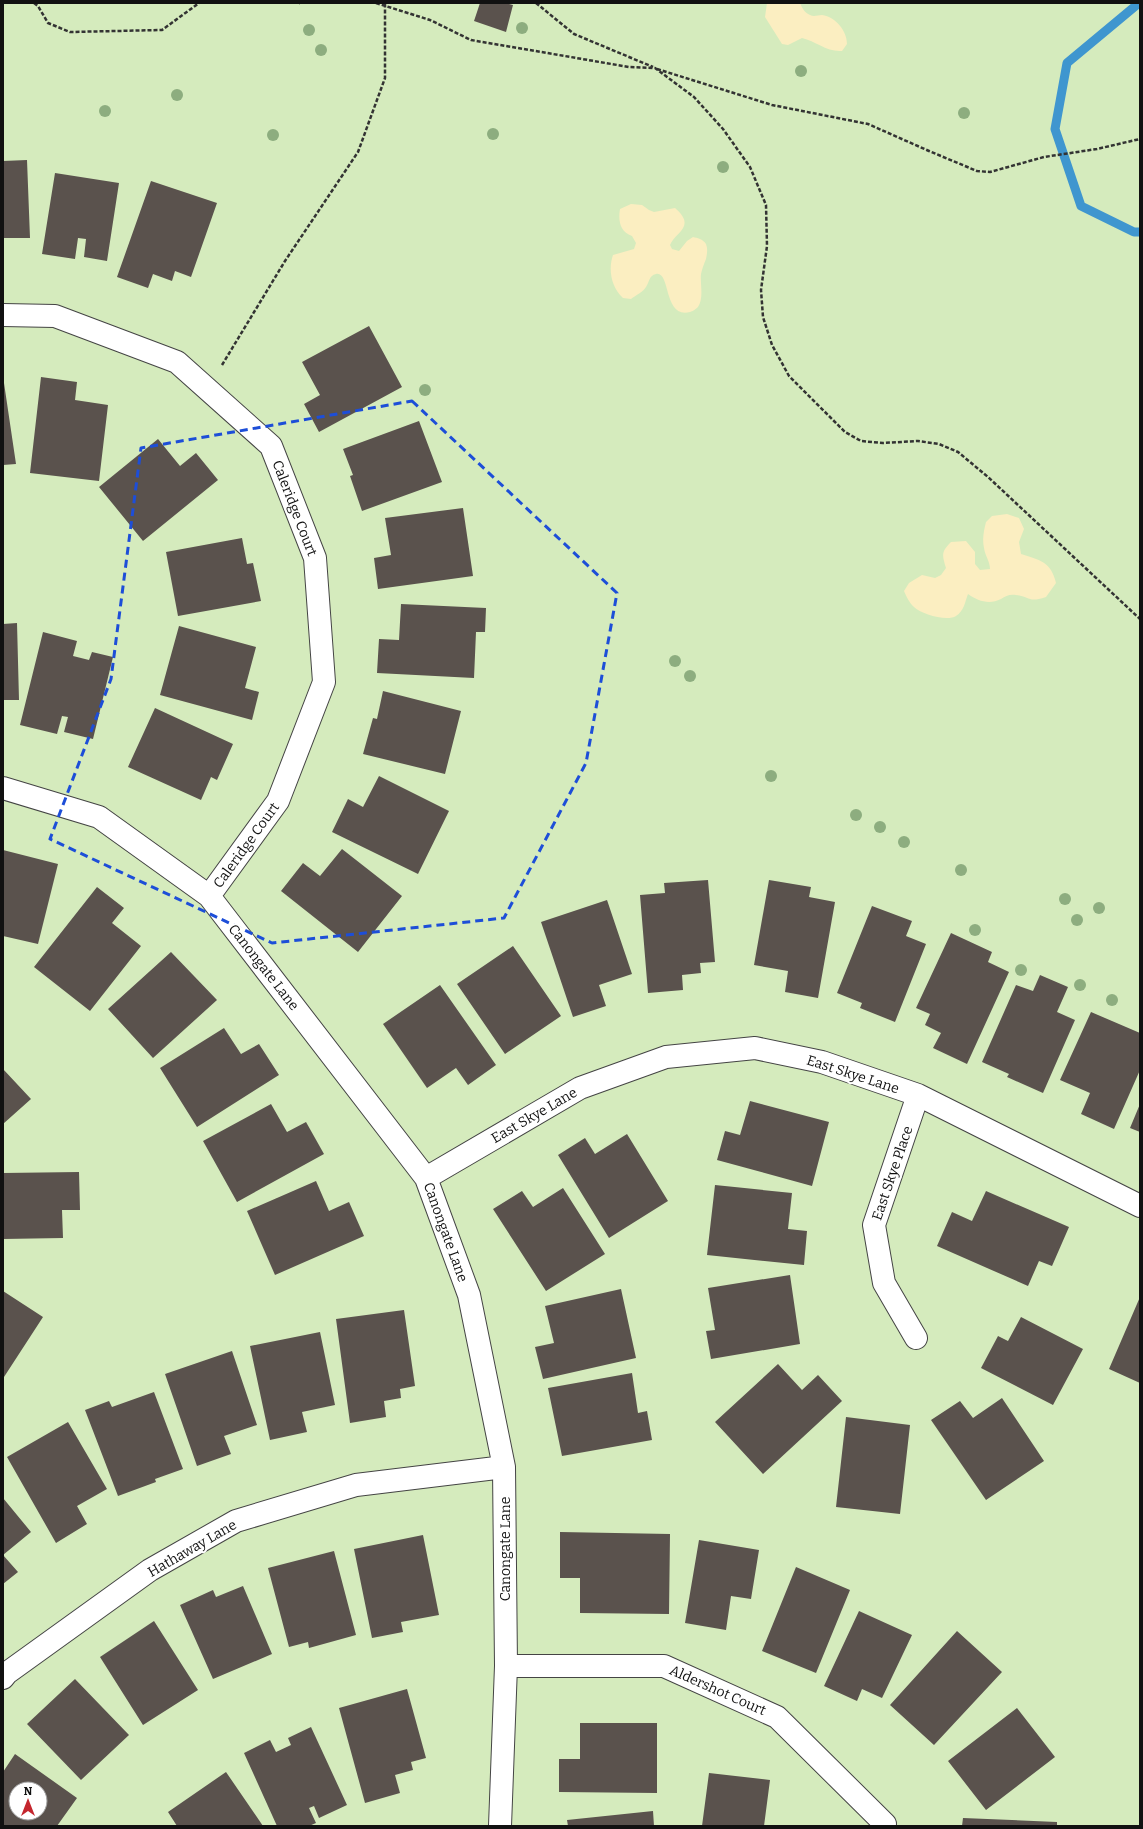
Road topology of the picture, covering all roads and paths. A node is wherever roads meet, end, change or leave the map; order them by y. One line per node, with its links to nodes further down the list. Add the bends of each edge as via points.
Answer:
1 (34, 3): 2 (path, via 48,23 70,32 162,30)
2 (199, 3)
3 (376, 3): 5 (path)
4 (536, 3): 6 (path, via 574,34)
5 (385, 4): 6 (path, via 430,20 471,40 622,66); 9 (path, via 385,78 358,152 285,260)
6 (655, 68): 7 (path, via 772,105 868,124 977,171 990,172 1044,157); 10 (path, via 694,97 723,129 753,173 766,205 766,246 761,290 763,317 772,345 789,376 845,432 861,441 918,441 939,444 958,452)
7 (1140, 139)
8 (3, 315): 9 (street, Caleridge Court, via 55,316 177,362)
9 (207, 389): 12 (street, Caleridge Court, via 271,446 315,558 324,682 278,801)
10 (1140, 619)
11 (3, 788): 12 (street, Canongate Lane, via 99,817)
12 (208, 896): 14 (street, Canongate Lane)
13 (918, 1095): 14 (street, East Skye Lane, via 822,1062 755,1048 666,1057 580,1088); 15 (street, East Skye Lane); 16 (street, East Skye Place, via 874,1225 884,1283)
14 (426, 1178): 17 (street, Canongate Lane, via 469,1295)
15 (1140, 1206)
16 (916, 1338)
17 (504, 1467): 18 (street, Canongate Lane); 19 (street, Hathaway Lane, via 356,1485 236,1521 150,1570 7,1672)
18 (506, 1666): 20 (street, Aldershot Court, via 664,1666 777,1717); 21 (street, Canongate Lane)
19 (3, 1678)
20 (885, 1824)
21 (500, 1826)

